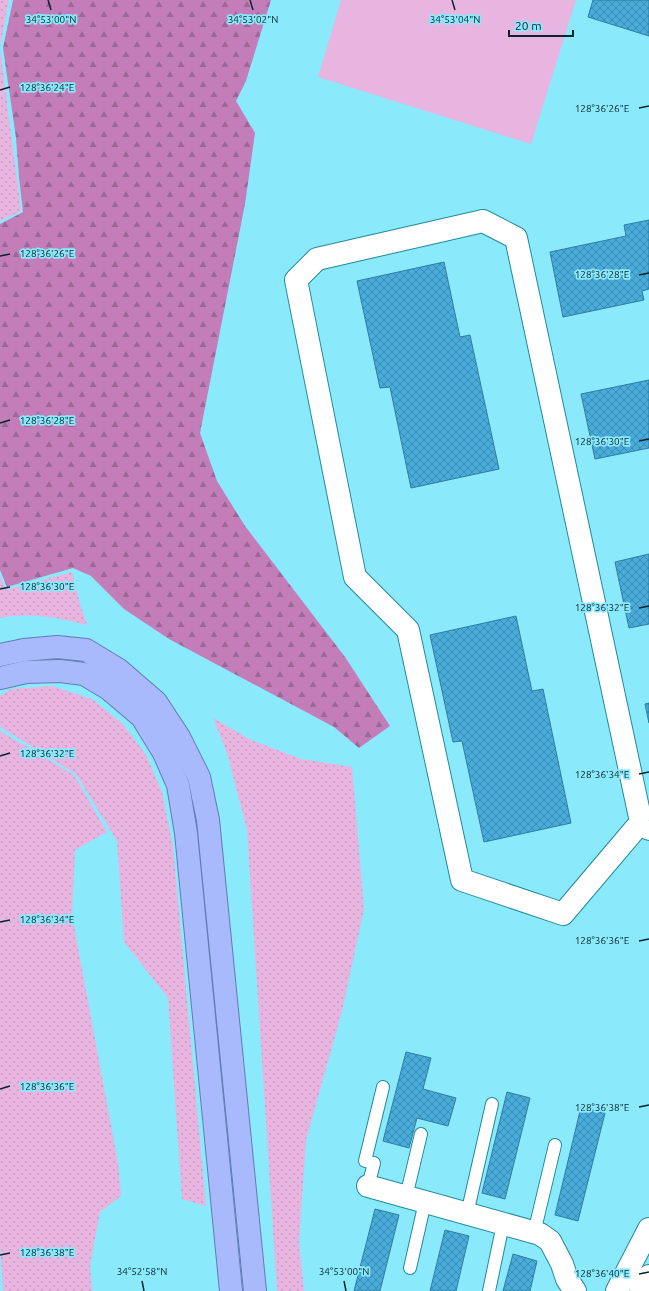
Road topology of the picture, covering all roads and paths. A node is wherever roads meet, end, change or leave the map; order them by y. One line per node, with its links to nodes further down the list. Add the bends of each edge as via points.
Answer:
1 (0, 655): 17 (highway, via 57,647 86,650 119,670 156,702 179,737 199,776 208,820)
2 (1, 679): 16 (highway, via 26,672 60,671 84,674 109,689 142,717 164,753 178,785 186,833)
3 (645, 825): 3 (street, via 516,238 483,221 317,259 296,280 355,577 408,630 462,880 563,914)
4 (383, 1087): 8 (lane, via 365,1161 374,1164)
5 (492, 1104): 10 (lane)
6 (421, 1134): 9 (lane)
7 (555, 1145): 13 (lane)
8 (368, 1186): 9 (street)
9 (416, 1200): 10 (street); 14 (lane)
10 (467, 1214): 11 (street)
11 (503, 1224): 13 (street); 18 (lane)
12 (649, 1229): 20 (street)
13 (534, 1233): 19 (street, via 550,1241)
14 (410, 1268)
15 (649, 1276): 21 (street)
16 (231, 1291)
17 (255, 1291)
18 (489, 1291)
19 (575, 1291)
20 (617, 1291)
21 (641, 1291)

